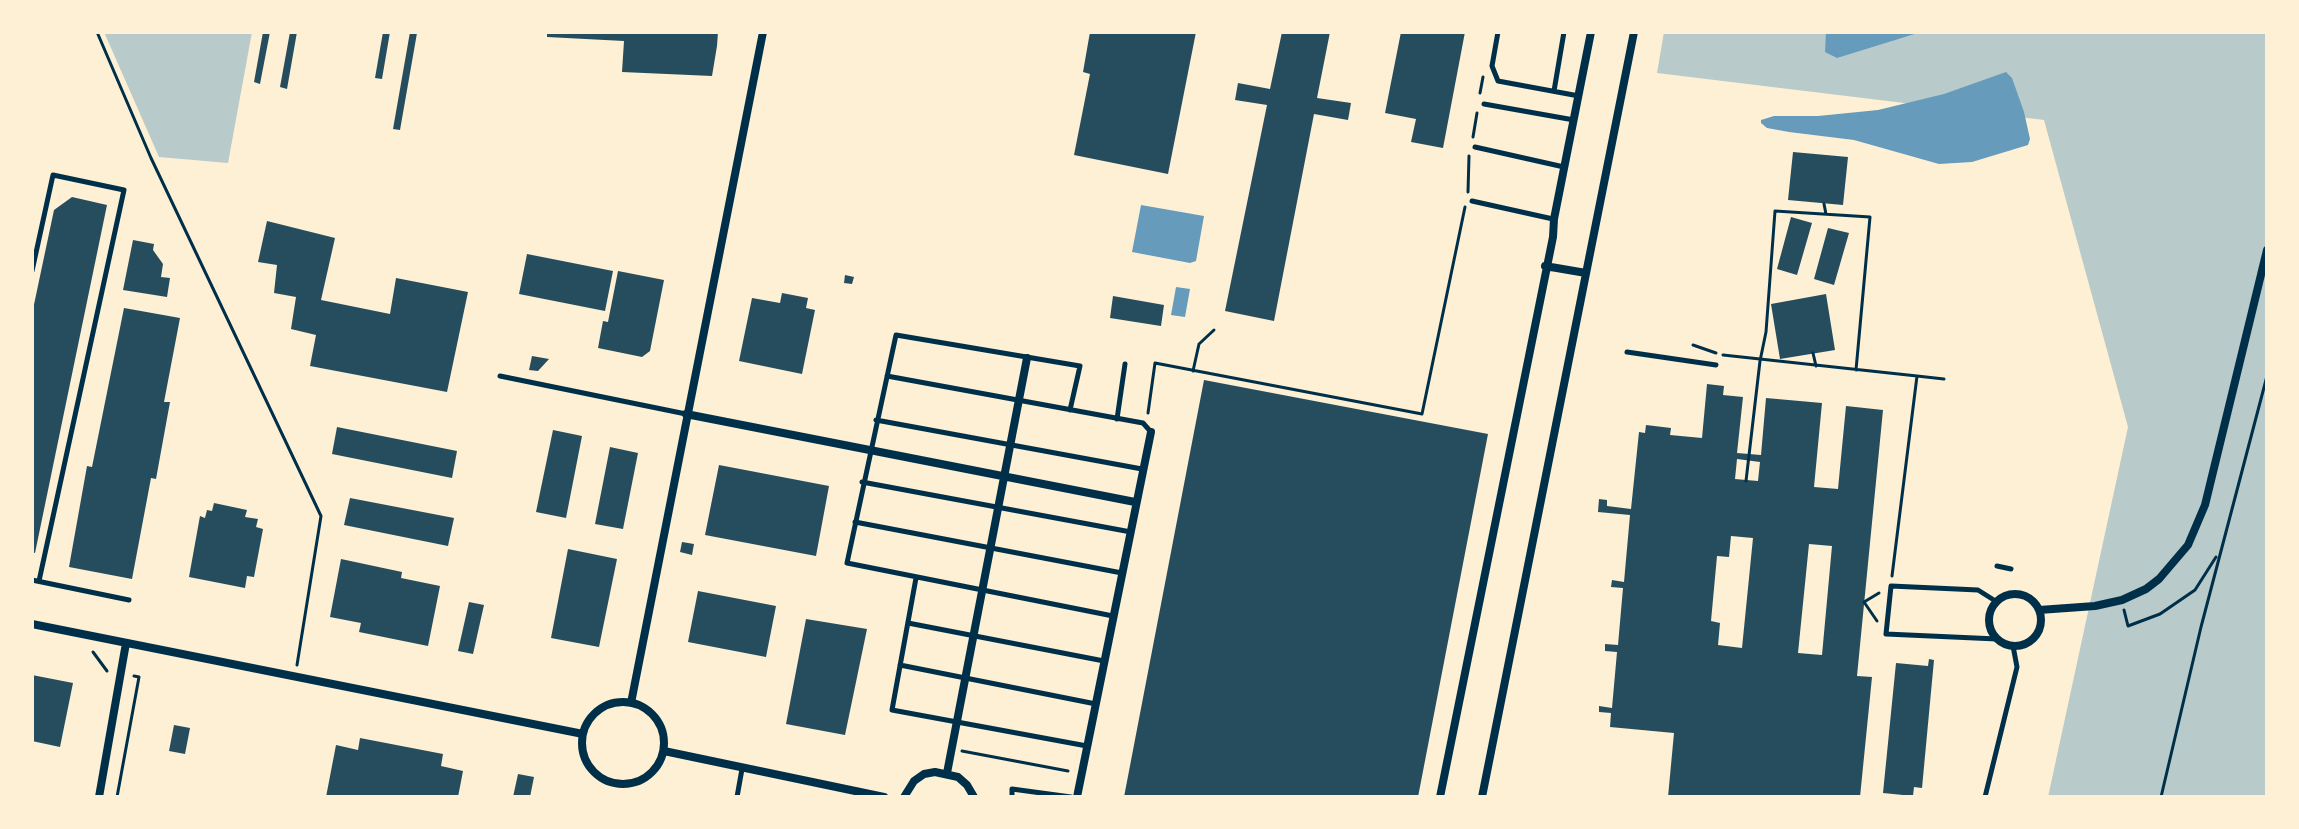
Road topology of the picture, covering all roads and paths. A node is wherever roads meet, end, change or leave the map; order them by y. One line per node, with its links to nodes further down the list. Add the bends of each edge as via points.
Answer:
1 (97, 32): 76 (path, via 321,516)
2 (763, 32): 40 (street)
3 (1498, 32): 8 (lane, via 1492,66 1498,81)
4 (1564, 32): 8 (lane)
5 (1591, 32): 9 (street)
6 (1634, 32): 21 (street)
7 (1484, 76): 32 (path, via 1469,185 1422,414)
8 (1554, 91): 9 (lane)
9 (1579, 96): 11 (street)
10 (1484, 104): 11 (lane)
11 (1575, 120): 13 (street)
12 (1475, 147): 13 (lane)
13 (1565, 167): 17 (street)
14 (1472, 201): 17 (lane)
15 (1824, 204): 16 (path)
16 (1826, 214): 27 (path, via 1775,211); 31 (path, via 1870,217)
17 (1554, 219): 19 (street)
18 (2267, 250): 64 (street, via 2196,529 2159,579)
19 (1545, 266): 21 (street); 99 (street)
20 (32, 271): 60 (lane, via 53,175 124,190)
21 (1586, 273): 100 (street)
22 (1214, 330): 32 (path, via 1199,344)
23 (1693, 345): 27 (path)
24 (1627, 352): 29 (lane)
25 (1813, 353): 30 (path)
26 (1027, 358): 34 (lane, via 896,335); 38 (street); 39 (lane, via 1080,366)
27 (1760, 361): 30 (path); 48 (path)
28 (1125, 364): 41 (lane)
29 (1716, 365)
30 (1816, 366): 31 (path)
31 (1856, 370): 35 (path)
32 (1193, 371): 43 (path, via 1155,363 1148,411)
33 (500, 376): 40 (lane)
34 (887, 376): 38 (lane); 42 (lane)
35 (1917, 376): 37 (path); 61 (path)
36 (2267, 376): 55 (path)
37 (1944, 379)
38 (1020, 400): 39 (lane); 44 (street)
39 (1070, 410): 41 (lane)
40 (686, 414): 45 (street); 78 (street)
41 (1117, 419): 43 (lane, via 1143,423)
42 (876, 420): 44 (lane); 45 (lane)
43 (1151, 432): 46 (street)
44 (1011, 446): 46 (lane); 47 (street)
45 (870, 449): 47 (street); 49 (lane)
46 (1142, 469): 50 (street)
47 (1005, 477): 50 (street); 51 (street)
48 (1746, 481)
49 (862, 482): 51 (lane); 52 (lane)
50 (1135, 502): 53 (street)
51 (999, 507): 53 (lane); 54 (street)
52 (855, 522): 54 (lane); 59 (lane, via 847,563)
53 (1131, 532): 58 (street)
54 (990, 548): 58 (lane); 62 (street)
55 (2220, 550): 64 (path, via 2195,590 2160,614 2128,626); 102 (path)
56 (1997, 566): 57 (lane)
57 (2011, 569)
58 (1122, 573): 67 (street)
59 (916, 578): 62 (lane); 68 (lane)
60 (36, 581): 63 (lane)
61 (1891, 586): 65 (lane, via 1978,590); 71 (lane, via 1886,634)
62 (981, 591): 67 (lane); 70 (street)
63 (129, 600)
64 (2122, 600): 66 (street)
65 (1997, 602): 66 (street, via 2020,595); 71 (street, via 1989,616)
66 (2039, 610): 73 (street, via 2036,635)
67 (1113, 616): 74 (street)
68 (908, 623): 70 (lane); 75 (lane)
69 (32, 624): 72 (street)
70 (974, 636): 74 (lane); 77 (street)
71 (1997, 639): 73 (street)
72 (126, 643): 76 (street); 90 (street)
73 (2013, 646): 101 (lane, via 2017,667)
74 (1104, 661): 79 (street)
75 (900, 665): 77 (lane); 80 (lane, via 892,710)
76 (295, 677): 81 (street)
77 (965, 678): 79 (lane); 80 (street)
78 (631, 703): 81 (street, via 595,713); 84 (street, via 655,717)
79 (1096, 704): 82 (street)
80 (956, 721): 82 (lane); 83 (street)
81 (583, 734): 88 (street, via 588,763 596,774)
82 (1087, 746): 87 (street)
83 (950, 749): 86 (street); 87 (path)
84 (664, 751): 85 (street); 88 (street, via 647,777)
85 (742, 769): 89 (street); 92 (lane)
86 (947, 773): 94 (street, via 924,774); 95 (street, via 967,785)
87 (1082, 774): 98 (street)
88 (617, 784): 91 (street)
89 (867, 795): 93 (street)
90 (99, 797)
91 (613, 797)
92 (737, 797)
93 (884, 797)
94 (904, 797)
95 (974, 797)
96 (1012, 797): 97 (lane, via 1012,789)
97 (1071, 797)
98 (1077, 797)
99 (1440, 797)
100 (1482, 797)
101 (1985, 797)
102 (2161, 797)

